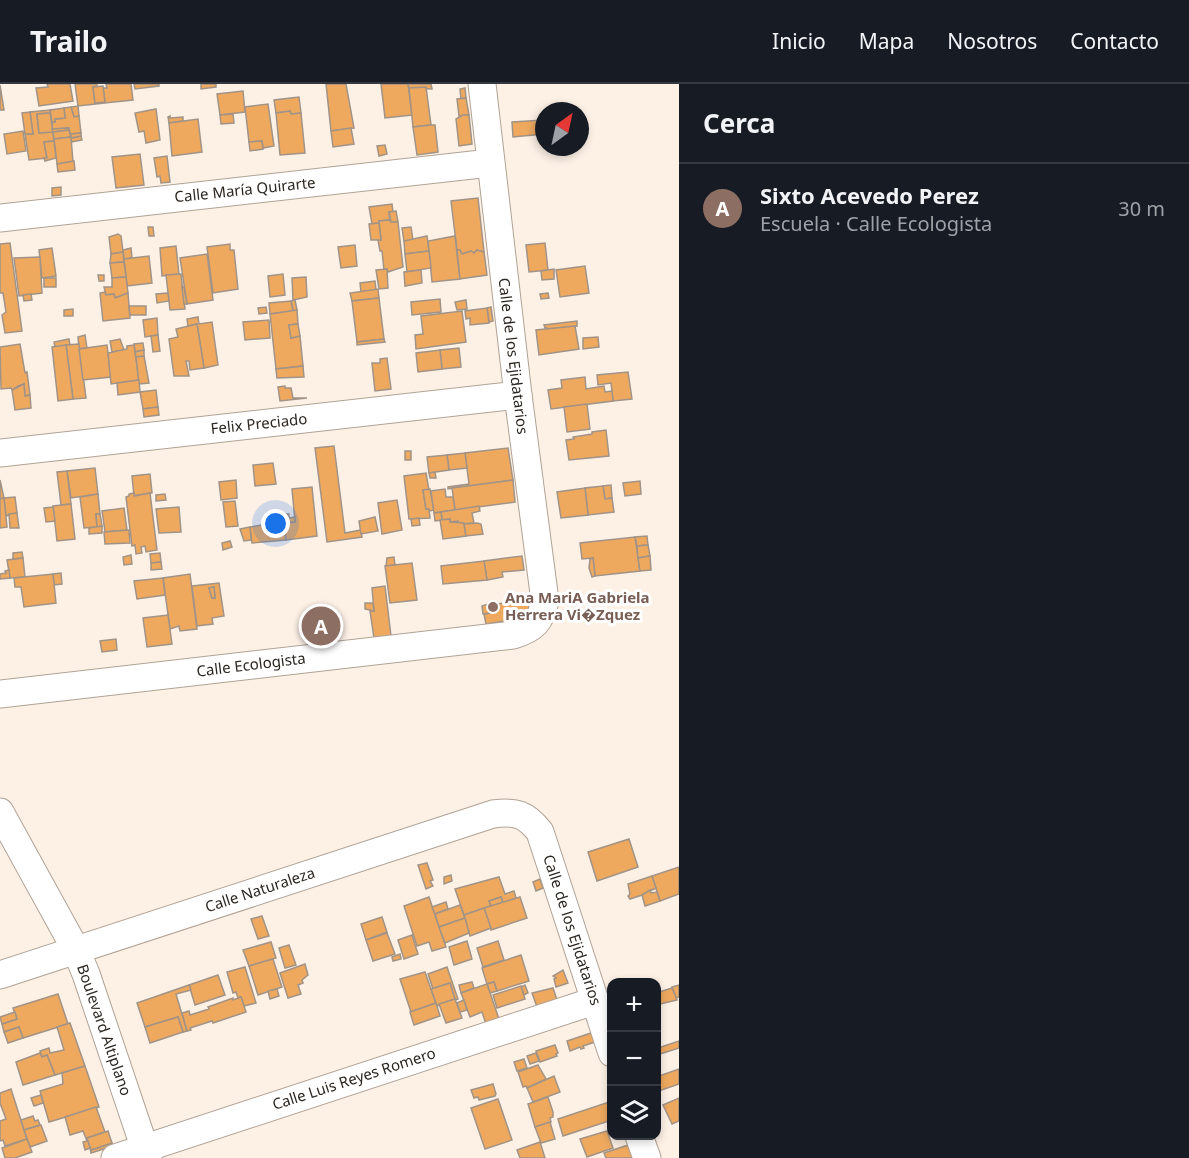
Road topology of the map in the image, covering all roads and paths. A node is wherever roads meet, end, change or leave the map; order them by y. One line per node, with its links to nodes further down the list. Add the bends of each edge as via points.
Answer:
1 (482, 84): 2 (street, Calle de los Ejidatarios)
2 (490, 163): 3 (street, Calle María Quirarte); 4 (street, Calle de los Ejidatarios)
3 (0, 218)
4 (518, 395): 5 (street, Felix Preciado); 6 (street, Calle de los Ejidatarios, via 545,601)
5 (0, 453)
6 (535, 625): 7 (street, Calle Ecologista, via 513,635)
7 (0, 694)
8 (0, 812): 10 (street, Boulevard Altiplano)
9 (521, 815): 10 (street, Calle Naturaleza, via 493,814); 12 (street, Calle de los Ejidatarios, via 540,832)
10 (76, 950): 11 (street, Calle Naturaleza); 15 (street, Boulevard Altiplano)
11 (0, 975)
12 (594, 1001): 13 (street, Calle de los Ejidatarios); 15 (street, Calle Luis Reyes Romero)
13 (607, 1039)
14 (640, 1140): 17 (street)
15 (146, 1153): 16 (street, Calle Luis Reyes Romero)
16 (115, 1158)
17 (647, 1158)

